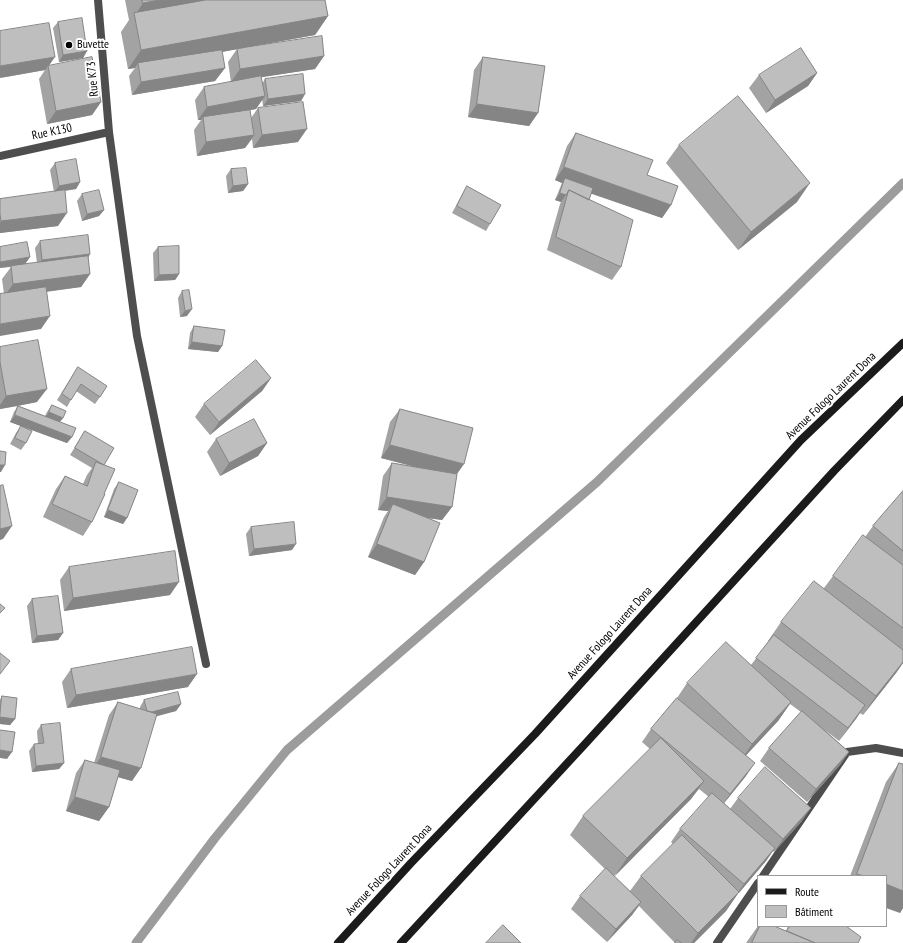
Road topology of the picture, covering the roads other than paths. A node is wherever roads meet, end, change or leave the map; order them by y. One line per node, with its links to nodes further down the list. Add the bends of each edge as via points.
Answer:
1 (98, 0): 2 (street, Rue K73)
2 (109, 132): 3 (street, Rue K130); 6 (street, Rue K73, via 137,336)
3 (0, 156)
4 (903, 343): 10 (main road, Avenue Fologo Laurent Dona, via 801,440 535,734)
5 (903, 400): 11 (main road, via 834,471)
6 (206, 664)
7 (903, 753): 8 (street, via 876,748 847,752)
8 (764, 875)
9 (757, 884): 12 (street)
10 (338, 943)
11 (401, 943)
12 (717, 943)

